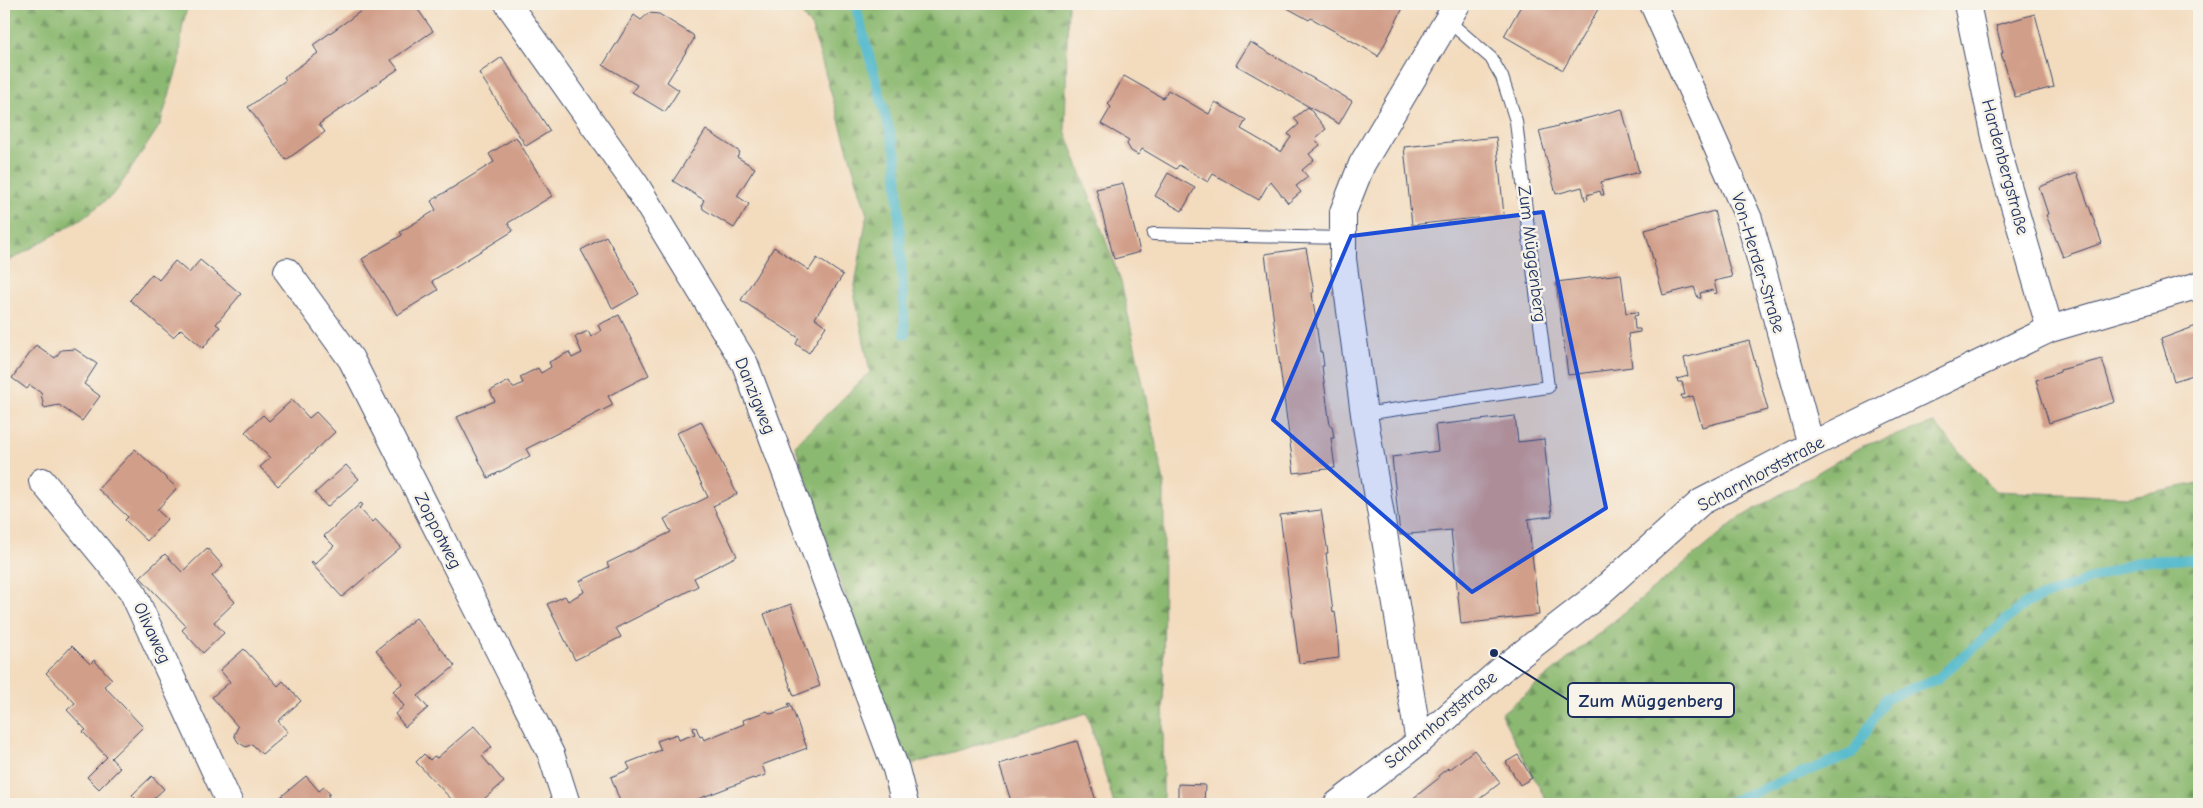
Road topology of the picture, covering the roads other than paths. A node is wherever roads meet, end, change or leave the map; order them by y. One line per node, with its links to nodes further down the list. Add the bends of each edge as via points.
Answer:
1 (508, 4): 16 (street, Danzigweg, via 636,185 745,364 896,769)
2 (1653, 4): 11 (street, Von-Herder-Straße, via 1749,219)
3 (1967, 4): 9 (street, Hardenbergstraße, via 1998,151)
4 (1452, 12): 6 (street, Zum Müggenberg, via 1362,164 1343,212); 10 (lane, Zum Müggenberg, via 1491,58 1502,77 1516,120 1548,387)
5 (1153, 234): 6 (lane)
6 (1343, 238): 10 (street, Zum Müggenberg)
7 (286, 271): 15 (street, Zoppotweg, via 351,359 551,754)
8 (2199, 286): 9 (street, Scharnhorststraße)
9 (2050, 329): 11 (street, Scharnhorststraße)
10 (1364, 414): 13 (street, Zum Müggenberg)
11 (1811, 445): 13 (street, Scharnhorststraße, via 1701,502 1595,597 1501,670)
12 (42, 481): 14 (street, Olivaweg, via 132,591)
13 (1419, 742): 17 (street, Scharnhorststraße)
14 (230, 804)
15 (567, 804)
16 (905, 804)
17 (1337, 804)

